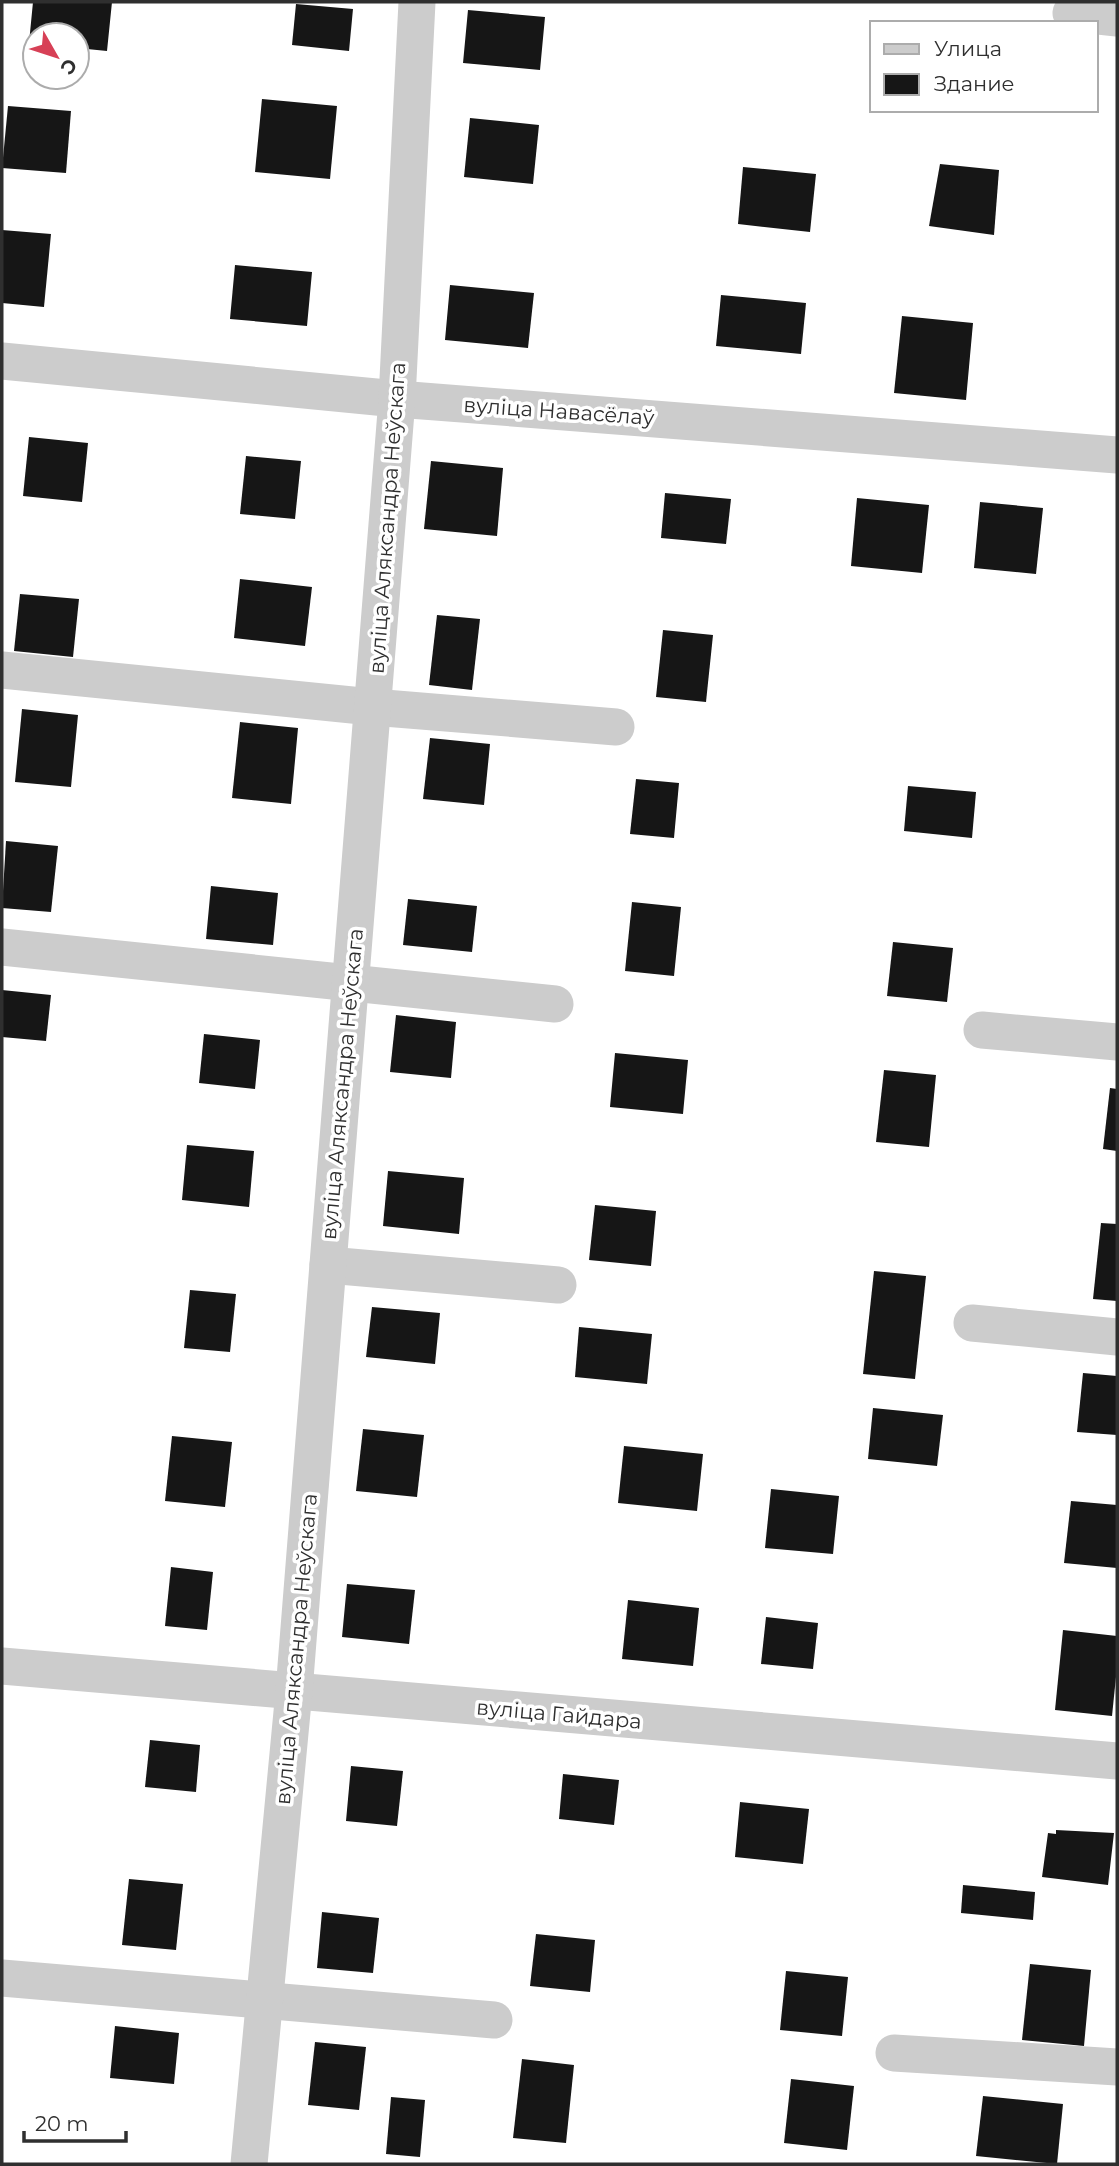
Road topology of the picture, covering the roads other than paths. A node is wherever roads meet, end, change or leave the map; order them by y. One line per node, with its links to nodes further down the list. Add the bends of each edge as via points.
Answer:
1 (417, 2): 5 (street, вуліца Аляксандра Неўскага)
2 (1071, 13): 3 (street)
3 (1117, 18)
4 (2, 361): 5 (street, вуліца Навасёлаў)
5 (397, 399): 6 (street, вуліца Навасёлаў); 8 (street, вуліца Аляксандра Неўскага)
6 (1117, 455)
7 (2, 670): 8 (street)
8 (372, 707): 9 (street); 11 (street, вуліца Аляксандра Неўскага)
9 (616, 727)
10 (2, 947): 11 (street)
11 (350, 984): 12 (street); 15 (street, вуліца Аляксандра Неўскага)
12 (555, 1004)
13 (982, 1030): 14 (street)
14 (1117, 1042)
15 (328, 1265): 16 (street); 20 (street, вуліца Аляксандра Неўскага)
16 (558, 1285)
17 (972, 1323): 18 (street)
18 (1117, 1337)
19 (2, 1666): 20 (street, вуліца Гайдара)
20 (294, 1691): 21 (street, вуліца Гайдара); 23 (street, вуліца Аляксандра Неўскага)
21 (1117, 1761)
22 (2, 1978): 23 (street)
23 (264, 2001): 24 (street); 27 (street, вуліца Аляксандра Неўскага)
24 (494, 2020)
25 (894, 2053): 26 (street)
26 (1117, 2067)
27 (249, 2164)

